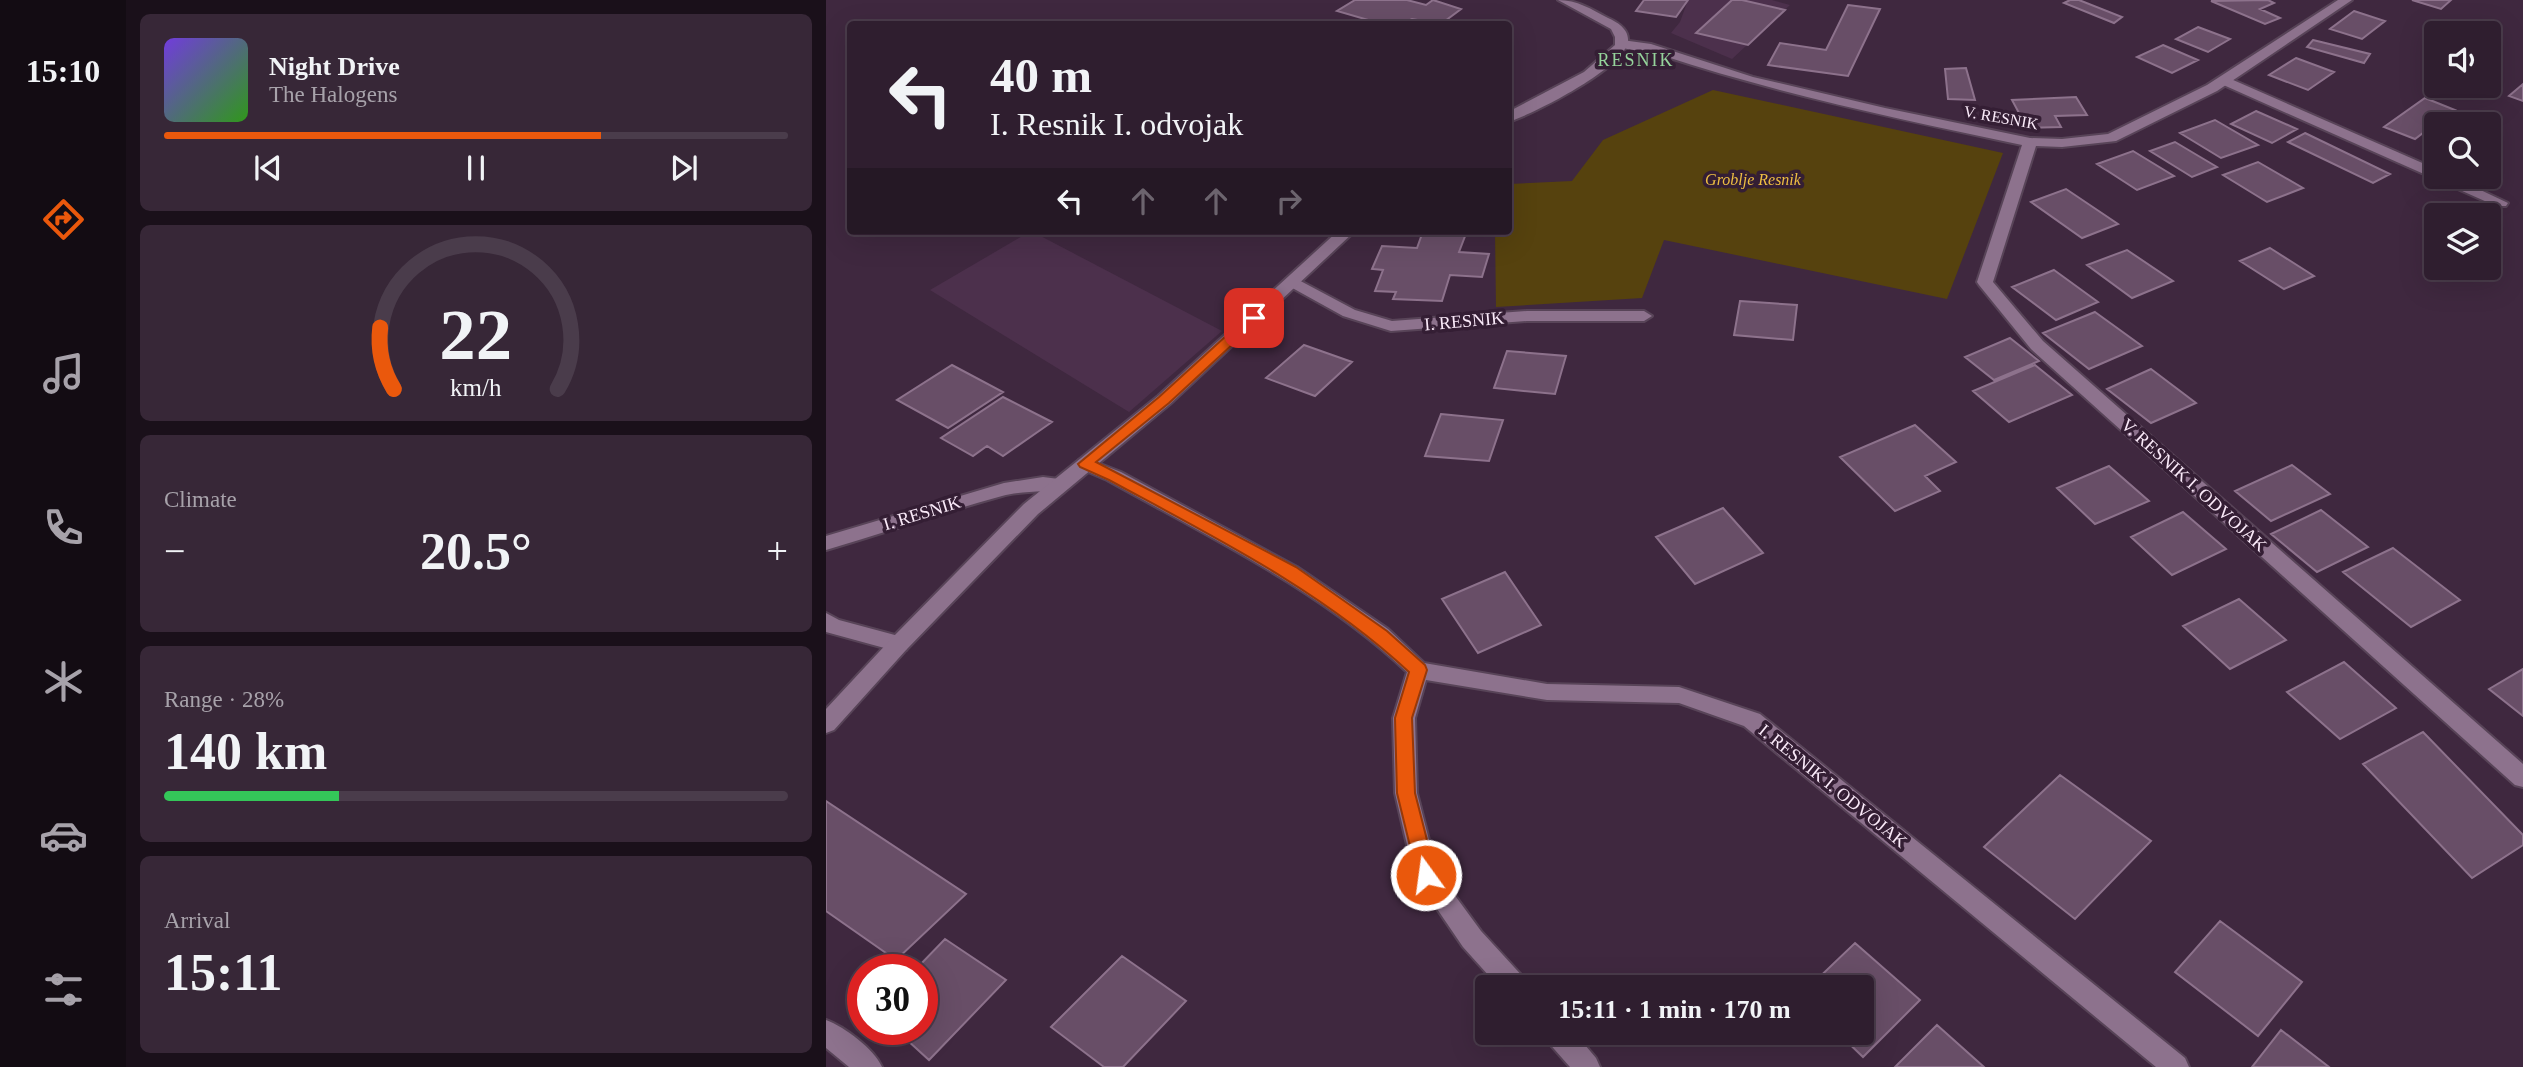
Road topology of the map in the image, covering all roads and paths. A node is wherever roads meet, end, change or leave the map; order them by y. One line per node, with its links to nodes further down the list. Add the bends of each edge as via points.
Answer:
1 (1564, 0): 3 (street, via 1615,26)
2 (2346, 0): 4 (street, V. RESNIK)
3 (1622, 44): 5 (street, via 1599,68); 6 (street, V. RESNIK, via 1651,48 1749,80)
4 (2224, 80): 6 (street, V. RESNIK, via 2110,138); 7 (street)
5 (1512, 116)
6 (2030, 142): 20 (street, V. RESNIK I. ODVOJAK, via 1985,282 2037,345)
7 (2424, 169)
8 (2469, 189): 9 (street)
9 (2501, 203)
10 (1343, 235): 11 (street)
11 (1293, 282): 12 (street, I. RESNIK, via 1349,313 1391,326 1527,316); 13 (street, via 1164,400)
12 (1644, 316)
13 (1085, 464): 14 (street); 18 (street, via 1290,572 1381,635)
14 (1060, 484): 15 (street, I. RESNIK, via 1021,485); 17 (street)
15 (826, 543)
16 (826, 621): 17 (street)
17 (899, 644): 19 (street)
18 (1418, 670): 21 (street, via 1404,718 1406,793 1426,875 1472,939); 26 (street, I. RESNIK I. ODVOJAK, via 1547,692 1679,695 1752,720)
19 (826, 724)
20 (2523, 778)
21 (1505, 975)
22 (826, 1032): 24 (street)
23 (1568, 1045): 25 (street)
24 (869, 1067)
25 (1587, 1067)
26 (2176, 1067)

